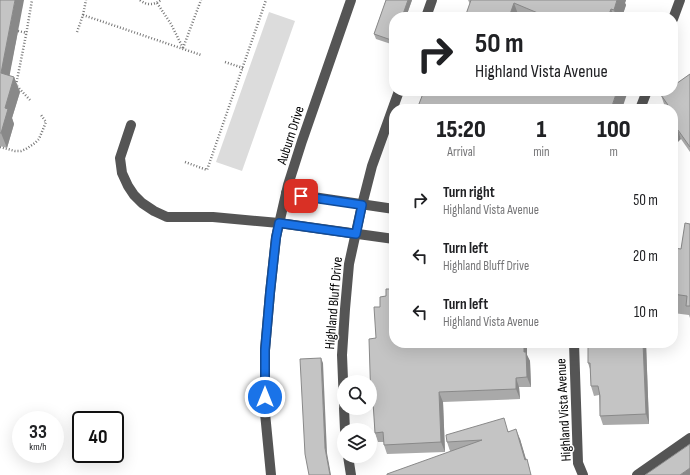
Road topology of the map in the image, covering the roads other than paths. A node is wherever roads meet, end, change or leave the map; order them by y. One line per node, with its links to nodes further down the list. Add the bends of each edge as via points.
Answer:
1 (351, 0): 8 (street, Auburn Drive)
2 (432, 0): 4 (street)
3 (680, 0): 5 (street)
4 (428, 12)
5 (676, 12)
6 (389, 119): 9 (street, Highland Bluff Drive, via 372,166)
7 (131, 125): 11 (street, via 120,158 122,173 134,195 154,211 167,217 214,217)
8 (286, 193): 9 (street); 11 (street, Auburn Drive)
9 (362, 205): 10 (street); 12 (street, Highland Bluff Drive)
10 (389, 208)
11 (279, 223): 12 (street); 18 (street, Auburn Drive, via 265,350 265,413)
12 (356, 234): 13 (street); 15 (street, Highland Bluff Drive, via 349,264)
13 (389, 238)
14 (574, 348): 20 (street, Highland Vista Avenue, via 578,462)
15 (343, 375)
16 (690, 438): 21 (street)
17 (349, 463): 19 (street)
18 (271, 475)
19 (351, 475)
20 (583, 475)
21 (637, 475)

